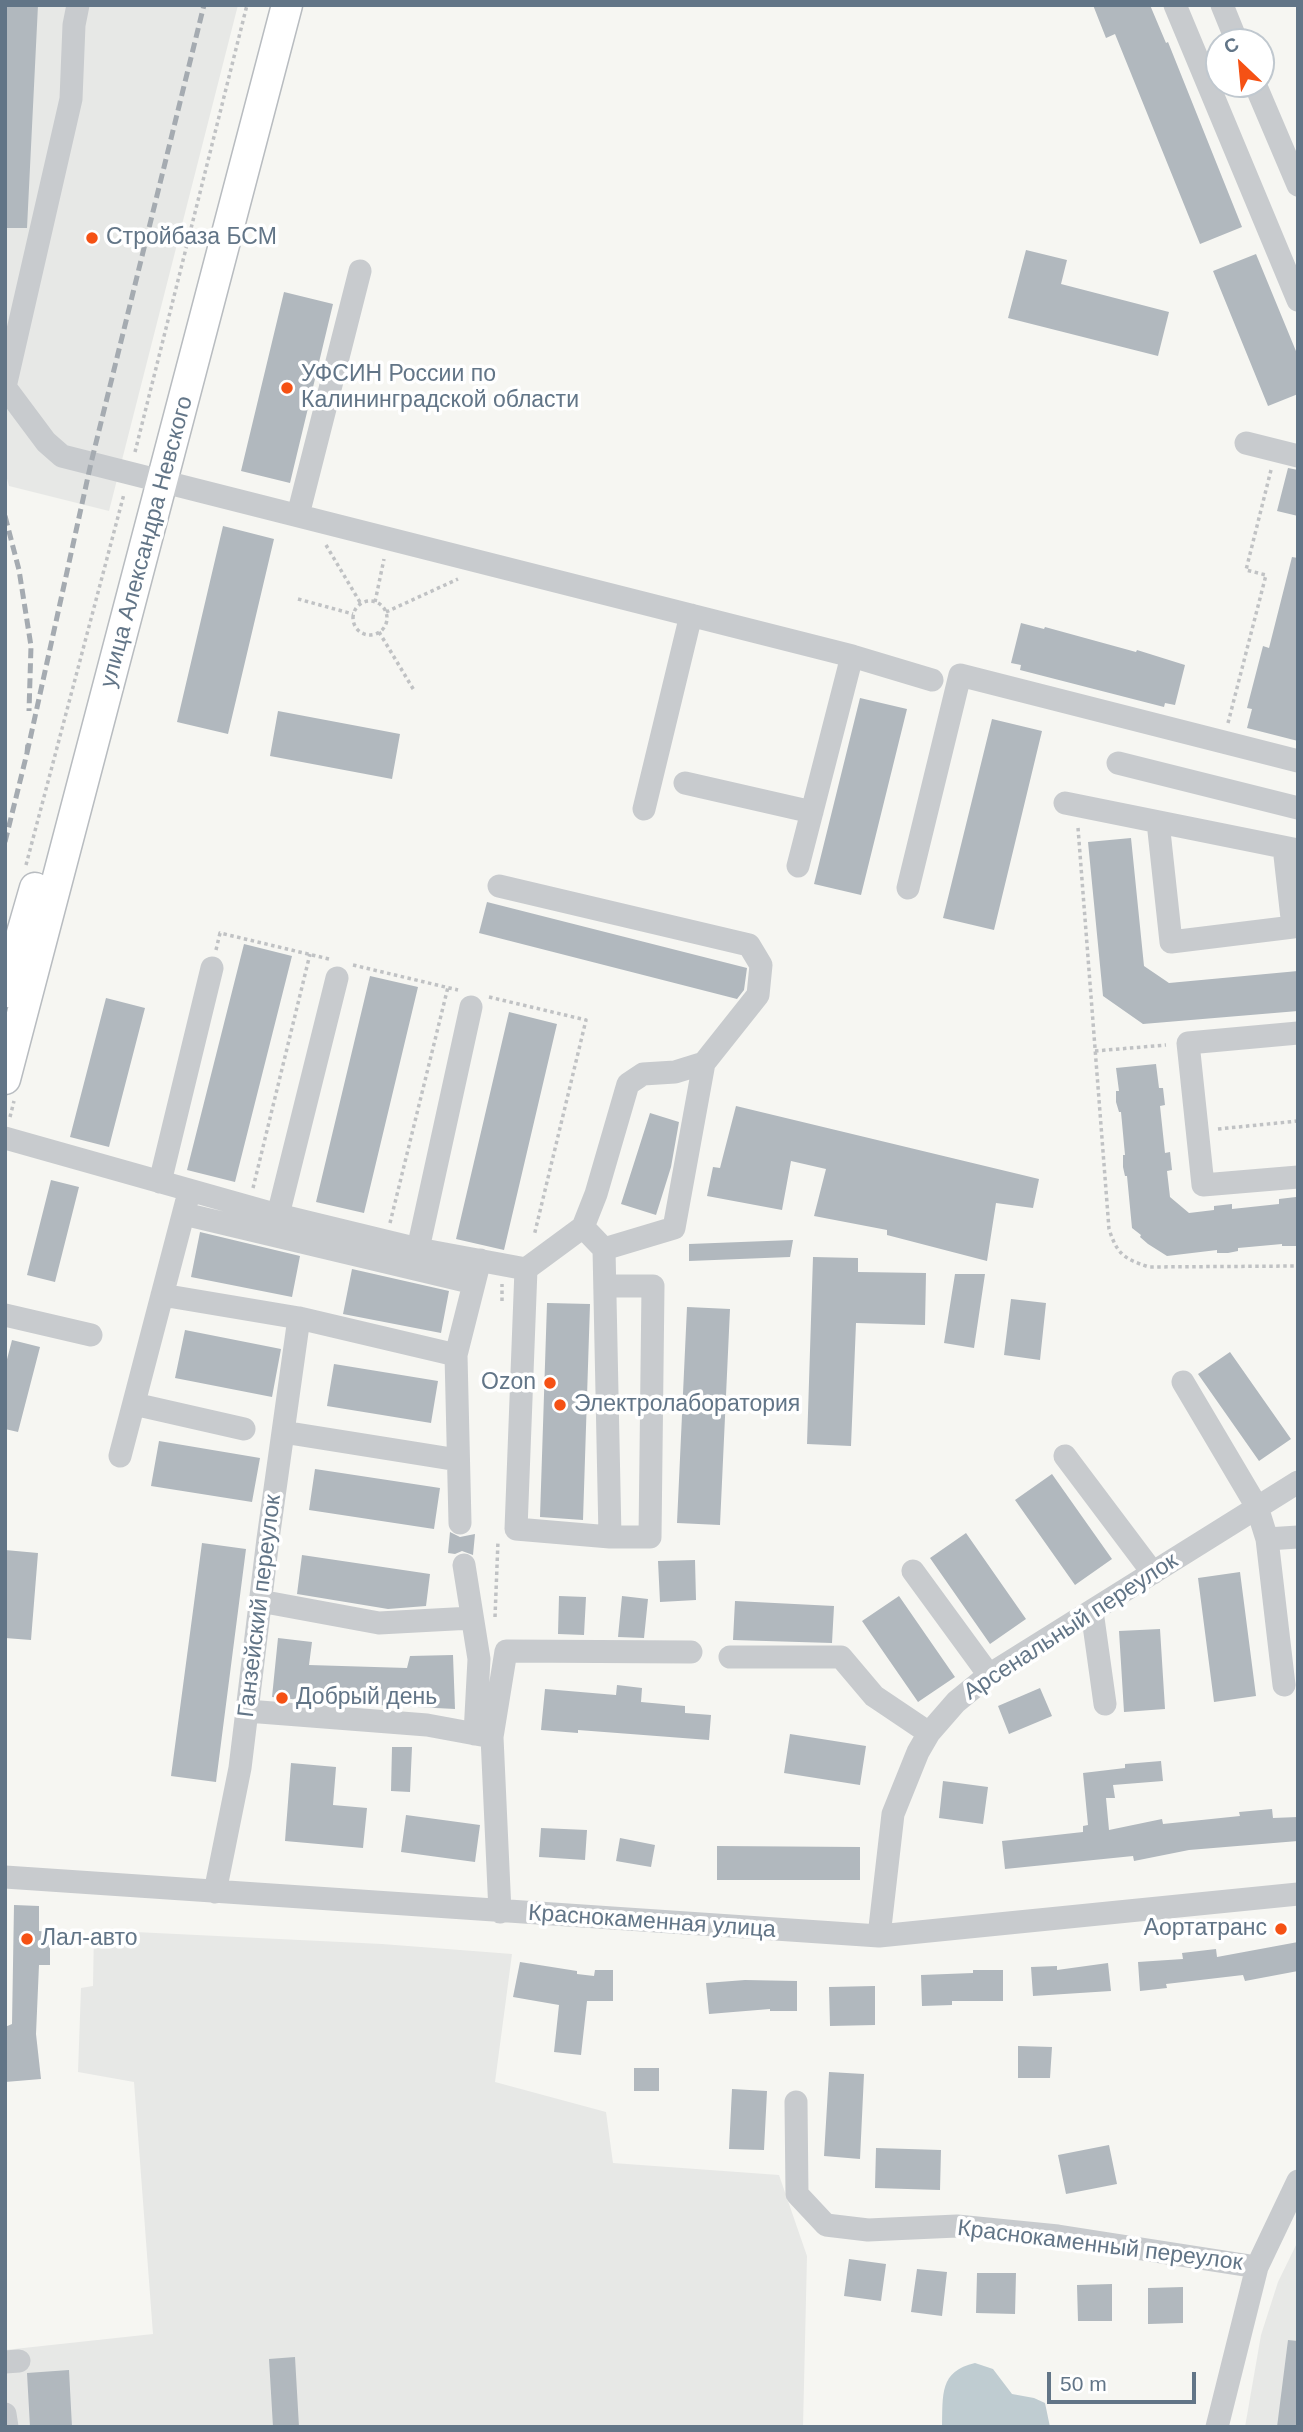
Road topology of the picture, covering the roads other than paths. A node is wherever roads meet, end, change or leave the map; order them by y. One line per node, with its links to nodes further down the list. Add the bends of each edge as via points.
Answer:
1 (78, 5): 12 (street, via 71,99)
2 (265, 5): 15 (main road)
3 (287, 5): 15 (main road, улица Александра Невского)
4 (1175, 5): 10 (street)
5 (1222, 5): 6 (street)
6 (1231, 28)
7 (1261, 98): 8 (street)
8 (1298, 185)
9 (360, 271): 16 (street)
10 (1298, 300)
11 (5, 380): 12 (street)
12 (5, 387): 15 (street, via 62,456)
13 (1246, 443): 14 (street)
14 (1298, 456)
15 (153, 479): 16 (street); 34 (main road); 39 (main road, улица Александра Невского)
16 (298, 515): 17 (street)
17 (691, 615): 18 (street); 25 (street)
18 (852, 656): 19 (street); 26 (street)
19 (932, 680)
20 (1298, 761): 31 (street, via 960,675)
21 (1118, 763): 24 (street)
22 (685, 783): 26 (street)
23 (1071, 804): 27 (street)
24 (1298, 808)
25 (644, 809)
26 (812, 812): 29 (street)
27 (1157, 822): 28 (street); 28 (street, via 1171,942 1293,928)
28 (1291, 849)
29 (798, 866)
30 (499, 886): 38 (street, via 750,945 761,965 758,995)
31 (908, 888)
32 (212, 968): 42 (street)
33 (337, 978): 45 (street)
34 (5, 992)
35 (471, 1007): 47 (street)
36 (1297, 1033): 37 (street); 41 (street, via 1188,1043 1203,1185)
37 (1298, 1043)
38 (704, 1063): 46 (street, via 675,1072 643,1074 628,1084); 48 (street, via 674,1228)
39 (5, 1079)
40 (5, 1138): 42 (street)
41 (1298, 1177)
42 (160, 1182): 43 (street)
43 (190, 1191): 44 (street); 45 (street)
44 (184, 1214): 51 (street); 53 (street)
45 (278, 1215): 47 (street)
46 (583, 1227): 48 (street); 50 (street)
47 (418, 1249): 49 (street)
48 (604, 1249): 52 (street)
49 (480, 1260): 50 (street); 51 (street)
50 (526, 1269): 68 (street, via 516,1529)
51 (474, 1283): 57 (street)
52 (606, 1286): 68 (street); 68 (street, via 653,1286 650,1537)
53 (162, 1295): 55 (street); 59 (street)
54 (5, 1315): 56 (street)
55 (299, 1318): 57 (street); 61 (street, Ганзейский переулок)
56 (91, 1335)
57 (456, 1355): 64 (street)
58 (1183, 1382): 66 (street)
59 (134, 1404): 60 (street); 62 (street)
60 (244, 1429)
61 (283, 1432): 64 (street); 74 (street, Ганзейский переулок)
62 (120, 1456)
63 (1065, 1457): 73 (street)
64 (458, 1460): 67 (street)
65 (1298, 1482): 66 (street, Арсенальный переулок)
66 (1257, 1507): 70 (street); 73 (street, Арсенальный переулок)
67 (460, 1523)
68 (610, 1537)
69 (1298, 1537): 70 (street)
70 (1267, 1539): 80 (street)
71 (464, 1566): 76 (street)
72 (913, 1572): 79 (street)
73 (1153, 1573): 75 (street, Арсенальный переулок)
74 (259, 1610): 76 (street, via 379,1623); 82 (street, Ганзейский переулок)
75 (1092, 1611): 79 (street, Арсенальный переулок); 81 (street)
76 (472, 1618): 84 (street)
77 (691, 1652): 84 (street, via 506,1650)
78 (730, 1657): 83 (street, via 841,1657 874,1696)
79 (989, 1675): 83 (street, Арсенальный переулок, via 956,1702)
80 (1284, 1685)
81 (1105, 1704)
82 (247, 1711): 84 (street, via 427,1726); 86 (street, Ганзейский переулок)
83 (929, 1733): 89 (street, Арсенальный переулок, via 893,1814)
84 (484, 1736): 88 (street)
85 (5, 1877): 86 (street, Краснокаменная улица)
86 (215, 1892): 88 (street, Краснокаменная улица)
87 (1298, 1894): 89 (street, Краснокаменная улица)
88 (500, 1912): 89 (street, Краснокаменная улица)
89 (879, 1936)
90 (796, 2102): 92 (street, Краснокаменный переулок, via 797,2194 826,2225 868,2230 957,2226 1058,2236)
91 (1298, 2181): 92 (street, Краснокаменный переулок)
92 (1257, 2267): 95 (street, Краснокаменный переулок)
93 (5, 2414): 94 (street)
94 (7, 2427)
95 (1217, 2427)

